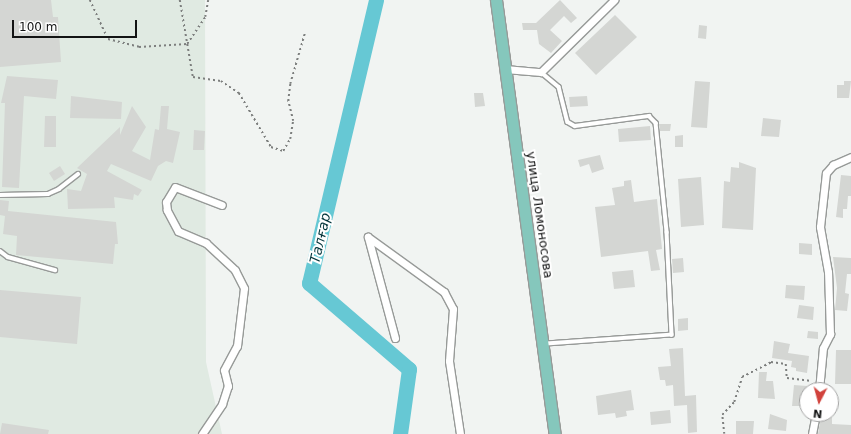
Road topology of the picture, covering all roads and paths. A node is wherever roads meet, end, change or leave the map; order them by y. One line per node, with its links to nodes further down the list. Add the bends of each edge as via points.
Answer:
1 (90, 0): 7 (path, via 108,39 139,47)
2 (180, 0): 7 (path)
3 (208, 0): 7 (path, via 205,17)
4 (496, 0): 8 (main road, улица Ломоносова)
5 (614, 0): 9 (street)
6 (305, 32): 7 (path, via 290,84 288,102 293,121 290,139 283,151 272,147 239,93 221,81 193,77)
7 (187, 44)
8 (505, 69): 9 (street); 17 (main road, улица Ломоносова)
9 (541, 72): 17 (lane, via 559,87 568,122 575,126 649,116 656,124 667,232 672,335)
10 (851, 156): 18 (street, via 833,165 826,173 820,226 828,272 830,334 823,348)
11 (78, 174): 12 (lane, via 48,194)
12 (0, 195)
13 (222, 205): 20 (street, via 175,187 166,202 166,210 178,231 206,243 235,270 244,288 237,346 224,370 228,386 222,404)
14 (0, 251): 15 (lane, via 8,257)
15 (55, 270)
16 (395, 338): 21 (street, via 368,237 444,292 453,309 449,362)
17 (542, 345): 22 (main road, улица Ломоносова)
18 (820, 382): 23 (path, via 787,378 786,364 771,362 742,377 734,402 722,415)
19 (814, 422): 24 (street)
20 (202, 434)
21 (460, 434)
22 (555, 434)
23 (724, 434)
24 (812, 434)

